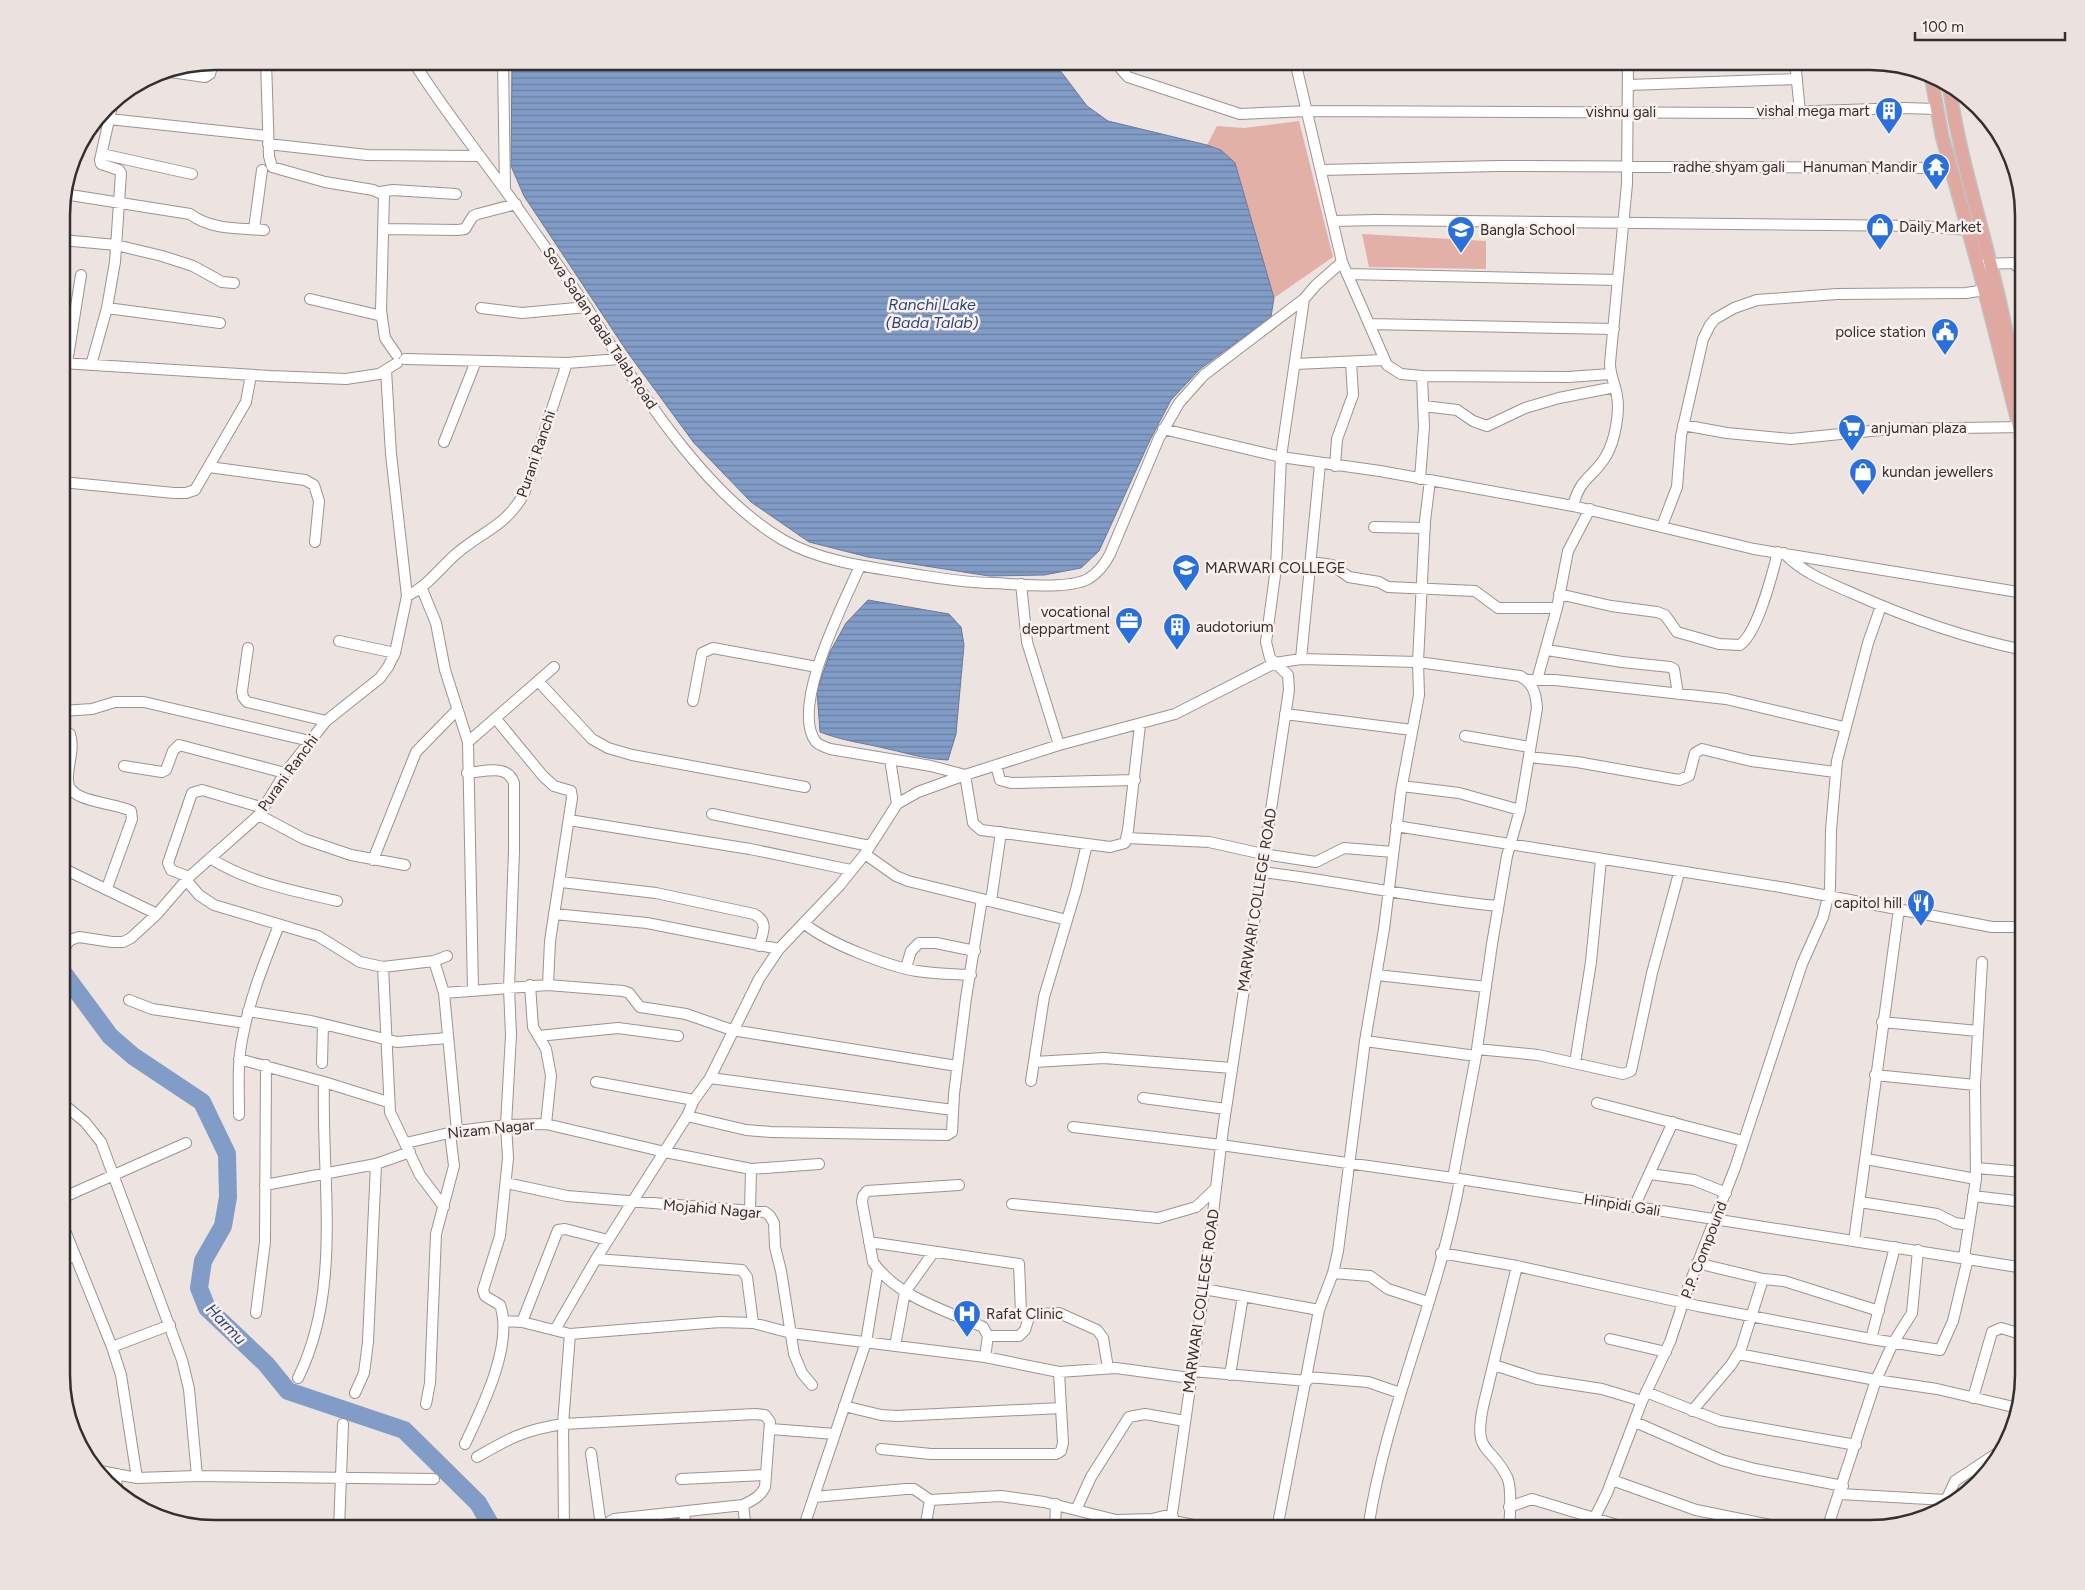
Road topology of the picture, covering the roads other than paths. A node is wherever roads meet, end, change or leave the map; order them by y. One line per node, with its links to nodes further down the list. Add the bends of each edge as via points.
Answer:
1 (211, 70): 9 (street, via 205,77)
2 (266, 70): 20 (street)
3 (418, 70): 22 (street, Seva Sadan Bada Talab Road, via 434,97)
4 (503, 70): 28 (street)
5 (1122, 70): 16 (street, vishnu gali, via 1128,77 1240,114)
6 (1297, 70): 16 (street)
7 (1628, 70): 12 (street)
8 (1796, 70): 10 (street)
9 (184, 74)
10 (1797, 79): 12 (street); 17 (street)
11 (1932, 84): 14 (main road)
12 (1629, 85): 18 (street)
13 (1951, 95): 42 (main road)
14 (1936, 109): 17 (street, vishnu gali); 24 (main road)
15 (113, 111): 20 (street)
16 (1307, 111): 18 (street, vishnu gali); 26 (street)
17 (1800, 112): 18 (street, vishnu gali)
18 (1629, 113): 23 (street)
19 (108, 117): 21 (street)
20 (268, 140): 22 (street, via 367,155); 29 (street, via 272,167 325,182)
21 (102, 154): 27 (street); 32 (street, via 101,164 121,173)
22 (479, 156): 28 (street, Seva Sadan Bada Talab Road)
23 (1628, 168): 24 (street, radhe shyam gali); 26 (street, radhe shyam gali, via 1498,166); 35 (street)
24 (1951, 168): 37 (main road)
25 (262, 170): 32 (street, via 259,230 230,228 205,223 190,214)
26 (1321, 170): 34 (street)
27 (192, 174)
28 (505, 189): 33 (street, Seva Sadan Bada Talab Road)
29 (380, 192): 30 (street); 36 (street, via 385,202)
30 (456, 194)
31 (72, 195): 32 (street)
32 (119, 204): 39 (street)
33 (516, 204): 36 (street, via 473,216 465,229); 50 (street, Seva Sadan Bada Talab Road)
34 (1333, 222): 35 (street); 40 (street)
35 (1623, 222): 37 (street, via 1922,226); 45 (street)
36 (384, 228): 53 (street)
37 (1968, 230): 42 (main road)
38 (70, 241): 39 (street)
39 (116, 245): 46 (street, via 178,260 216,280); 51 (street)
40 (1342, 262): 43 (street); 49 (street)
41 (2013, 263): 42 (street)
42 (1984, 264): 47 (main road); 71 (main road)
43 (1347, 274): 45 (street); 55 (street)
44 (81, 275): 57 (street)
45 (1618, 280): 56 (street)
46 (234, 284)
47 (1985, 290): 73 (main road); 75 (street, via 1782,297 1740,306 1715,319 1706,332)
48 (310, 299): 53 (street)
49 (1304, 299): 65 (street, MARWARI COLLEGE ROAD); 77 (street, Seva Sadan Bada Talab Road, via 1204,375 1179,403)
50 (586, 307): 52 (street, via 522,313); 59 (street, Seva Sadan Bada Talab Road)
51 (107, 308): 54 (street); 66 (street)
52 (481, 308)
53 (382, 316): 58 (street, via 385,338)
54 (220, 323)
55 (1369, 324): 56 (street); 60 (street)
56 (1614, 329): 68 (street)
57 (70, 332)
58 (399, 359): 61 (street); 67 (street)
59 (619, 359): 64 (street); 93 (street, Seva Sadan Bada Talab Road, via 705,473 741,508 796,547)
60 (1383, 360): 62 (street); 70 (street, via 1401,374)
61 (476, 361): 64 (street); 78 (street)
62 (1351, 362): 65 (street); 81 (street, via 1353,395 1337,439)
63 (70, 363): 66 (street)
64 (567, 363): 96 (street, Purani Ranchi, via 524,494 514,511 457,553)
65 (1295, 364): 79 (street, MARWARI COLLEGE ROAD)
66 (91, 365): 69 (street)
67 (386, 370): 69 (street, via 366,377 346,378); 99 (street, via 391,454)
68 (1610, 374): 70 (street, via 1586,377); 72 (street)
69 (251, 375): 82 (street, via 246,402)
70 (1422, 376): 74 (street)
71 (2015, 376)
72 (1615, 387): 74 (street, via 1525,408 1488,426 1457,410); 85 (street, via 1618,407 1610,446 1603,461 1578,488)
73 (2015, 404)
74 (1424, 406): 83 (street)
75 (1683, 425): 76 (street, via 1790,439 1890,430); 87 (street, via 1679,480)
76 (2015, 427)
77 (1164, 429): 79 (street); 94 (street, Seva Sadan Bada Talab Road, via 1116,543 1100,569 1081,581)
78 (444, 442)
79 (1281, 457): 80 (street); 108 (street, MARWARI COLLEGE ROAD, via 1277,561 1266,642 1270,658)
80 (1320, 464): 81 (street); 92 (street)
81 (1335, 466): 83 (street)
82 (209, 467): 84 (street, via 196,490 186,493); 90 (street, via 305,480 314,485 319,501)
83 (1425, 479): 85 (street); 89 (street)
84 (70, 483)
85 (1572, 506): 86 (street)
86 (1590, 510): 87 (street); 98 (street, via 1568,551)
87 (1662, 526): 91 (street, via 1754,549)
88 (1374, 527): 89 (street)
89 (1425, 528): 95 (street)
90 (315, 542)
91 (1781, 552): 97 (street); 98 (street, via 1749,635 1740,645 1719,644 1677,632 1665,615 1656,612); 100 (street, via 1796,566)
92 (1311, 562): 95 (street, via 1336,566 1356,580 1379,582 1394,588); 107 (street)
93 (860, 566): 94 (street, Seva Sadan Bada Talab Road, via 965,582); 110 (street)
94 (1020, 584): 128 (street, via 1027,642)
95 (1421, 588): 101 (street, via 1475,591 1498,608); 109 (street)
96 (422, 589): 99 (street, Purani Ranchi); 117 (street, via 436,624)
97 (2015, 591)
98 (1559, 594): 101 (street)
99 (407, 596): 106 (street, Purani Ranchi)
100 (1880, 606): 104 (street, via 1958,635); 122 (street, P.P. Compound)
101 (1557, 608): 105 (street)
102 (339, 640): 106 (street)
103 (248, 648): 120 (street, via 242,691 248,702)
104 (2015, 648)
105 (1546, 650): 112 (street); 114 (street, via 1670,666 1674,669)
106 (395, 653): 120 (street, Purani Ranchi, via 380,678)
107 (1301, 658): 108 (street); 109 (street)
108 (1275, 662): 118 (street, MARWARI COLLEGE ROAD, via 1290,680); 121 (street, via 1188,708)
109 (1418, 662): 112 (street); 123 (street, via 1419,696)
110 (817, 666): 115 (street, via 706,649 702,653); 131 (street, via 810,723 818,744)
111 (554, 667): 113 (street)
112 (1532, 680): 114 (street); 129 (street, via 1536,696)
113 (538, 681): 119 (street); 141 (street, via 592,739 608,748)
114 (1678, 694): 122 (street, via 1760,705)
115 (693, 700)
116 (70, 710): 126 (street, via 136,701)
117 (457, 710): 127 (street); 157 (street, via 416,752)
118 (1285, 714): 123 (street); 155 (street, MARWARI COLLEGE ROAD)
119 (496, 719): 127 (street); 147 (street, via 543,776 554,786 571,791)
120 (326, 722): 126 (street, Purani Ranchi)
121 (1140, 725): 128 (street); 139 (street)
122 (1844, 727): 136 (street, P.P. Compound)
123 (1412, 730): 140 (street)
124 (70, 734): 133 (street, via 73,742)
125 (1466, 736): 129 (street)
126 (310, 741): 135 (street, Purani Ranchi)
127 (468, 742): 137 (street)
128 (1059, 745): 132 (street)
129 (1530, 746): 130 (street)
130 (1529, 758): 136 (street, via 1577,762 1679,780 1689,776 1695,753 1702,750 1751,761); 144 (street)
131 (890, 759): 138 (street); 143 (street)
132 (996, 765): 138 (street); 139 (street, via 1000,780 1011,783)
133 (70, 766)
134 (124, 766): 135 (street, via 162,772 179,745)
135 (285, 772): 145 (street, Purani Ranchi)
136 (1835, 772): 168 (street, P.P. Compound)
137 (467, 773): 193 (street, via 507,771 514,783); 194 (street)
138 (965, 775): 143 (street, via 918,792); 149 (street, via 976,828)
139 (1135, 780): 150 (street)
140 (1402, 786): 144 (street, via 1459,793); 148 (street)
141 (805, 787)
142 (70, 789): 166 (street, via 78,797 124,807 131,812 132,819)
143 (897, 804): 153 (street)
144 (1520, 810): 151 (street)
145 (262, 811): 156 (street, Purani Ranchi); 157 (street, via 304,840); 164 (street, via 202,790 192,793 168,863 172,870)
146 (712, 814): 153 (street)
147 (569, 820): 160 (street, via 750,849); 165 (street)
148 (1396, 826): 151 (street); 154 (street)
149 (1001, 832): 152 (street); 169 (street)
150 (1127, 838): 152 (street, via 1125,843 1117,846); 155 (street, via 1209,842)
151 (1511, 843): 158 (street); 171 (street)
152 (1087, 844): 175 (street)
153 (868, 850): 160 (street); 169 (street, via 896,876)
154 (1393, 852): 155 (street, via 1344,848 1316,862); 167 (street)
155 (1263, 854): 162 (street, MARWARI COLLEGE ROAD)
156 (210, 858): 164 (street, Purani Ranchi); 170 (street, via 226,868 272,886)
157 (373, 860): 159 (street)
158 (1601, 860): 163 (street); 211 (street, via 1591,962)
159 (405, 865)
160 (851, 870): 176 (street)
161 (70, 872): 166 (street)
162 (1260, 872): 167 (street, via 1322,879); 215 (street, MARWARI COLLEGE ROAD)
163 (1679, 873): 168 (street); 211 (street, via 1652,973 1631,1071 1623,1074)
164 (188, 879): 173 (street, Purani Ranchi); 177 (street, via 199,894 214,905)
165 (561, 882): 174 (street); 180 (street, via 656,893 754,914 765,924)
166 (107, 888): 173 (street)
167 (1389, 893): 171 (street); 189 (street)
168 (1828, 896): 172 (street); 236 (street, P.P. Compound)
169 (986, 900): 175 (street); 182 (street)
170 (337, 901)
171 (1498, 906): 192 (street)
172 (1899, 909): 178 (street, via 1992,927); 198 (street)
173 (157, 914): 179 (street, Purani Ranchi, via 122,942 79,937)
174 (554, 914): 180 (street, via 647,923); 190 (street)
175 (1067, 920): 210 (street, via 1044,996)
176 (805, 924): 181 (street); 187 (street, via 826,940)
177 (279, 926): 186 (street, via 318,936 360,962); 197 (street)
178 (2015, 927)
179 (70, 940)
180 (759, 946): 181 (street)
181 (779, 949): 201 (street, via 767,964)
182 (975, 951): 187 (street, via 919,943 911,950); 188 (street)
183 (447, 956): 184 (street)
184 (434, 962): 186 (street); 195 (street)
185 (1982, 962): 202 (street)
186 (383, 967): 205 (street)
187 (906, 968): 188 (street)
188 (971, 975): 214 (street)
189 (1377, 975): 192 (street); 207 (street)
190 (548, 985): 191 (street); 201 (street, via 629,993 640,1007 669,1010)
191 (530, 986): 193 (street); 203 (street, via 533,1026)
192 (1486, 987): 208 (street)
193 (509, 988): 194 (street); 233 (street, via 511,1035)
194 (473, 990): 195 (street)
195 (444, 993): 206 (street)
196 (129, 1000): 199 (street, via 152,1009)
197 (248, 1011): 199 (street); 200 (street)
198 (1882, 1022): 202 (street); 216 (street)
199 (245, 1023): 209 (street)
200 (324, 1024): 205 (street); 213 (street)
201 (732, 1030): 214 (street); 217 (street)
202 (1978, 1031): 221 (street)
203 (538, 1036): 204 (street, via 618,1028); 232 (street, via 546,1049 552,1076)
204 (678, 1036)
205 (385, 1038): 206 (street, via 397,1042); 224 (street)
206 (448, 1038): 235 (street)
207 (1365, 1041): 208 (street); 242 (street)
208 (1477, 1052): 211 (street, via 1538,1054); 251 (street)
209 (239, 1059): 212 (street); 229 (street)
210 (1034, 1062): 215 (street, via 1104,1058); 218 (street)
211 (1575, 1063)
212 (266, 1064): 219 (street); 255 (street)
213 (322, 1064)
214 (957, 1066): 228 (street)
215 (1232, 1068): 226 (street, MARWARI COLLEGE ROAD)
216 (1875, 1075): 221 (street); 241 (street)
217 (710, 1078): 223 (street); 228 (street)
218 (1031, 1081)
219 (324, 1082): 224 (street); 250 (street)
220 (596, 1082): 223 (street)
221 (1975, 1085): 245 (street)
222 (1143, 1098): 226 (street)
223 (694, 1100): 230 (street)
224 (388, 1102): 239 (street)
225 (1597, 1103): 231 (street)
226 (1226, 1109): 238 (street, MARWARI COLLEGE ROAD)
227 (70, 1110): 249 (street, via 85,1122 100,1142)
228 (953, 1110): 230 (street, via 952,1132 947,1135 771,1132 746,1130)
229 (238, 1115)
230 (687, 1116): 240 (street)
231 (1673, 1122): 236 (street); 248 (street)
232 (546, 1124): 233 (street, Nizam Nagar); 240 (street, Nizam Nagar)
233 (506, 1125): 235 (street, Nizam Nagar); 253 (street)
234 (1073, 1127): 238 (street, Hinpidi Gali)
235 (453, 1132): 239 (street, Nizam Nagar); 264 (street, via 454,1166)
236 (1743, 1141): 257 (street, P.P. Compound)
237 (186, 1143): 249 (street)
238 (1221, 1145): 242 (street, Hinpidi Gali); 256 (street, MARWARI COLLEGE ROAD)
239 (408, 1147): 243 (street, Nizam Nagar); 264 (street, via 420,1175)
240 (665, 1152): 246 (street, Nizam Nagar); 261 (street)
241 (1866, 1159): 252 (street); 262 (street)
242 (1349, 1163): 251 (street, Hinpidi Gali); 285 (street)
243 (376, 1164): 250 (street, Nizam Nagar); 324 (street, via 368,1342 364,1373)
244 (819, 1164): 246 (street, Nizam Nagar)
245 (1976, 1168): 247 (street); 252 (street)
246 (751, 1169): 266 (street)
247 (2015, 1171)
248 (1650, 1174): 257 (street, via 1694,1180); 265 (street)
249 (113, 1175): 258 (street); 300 (street)
250 (327, 1175): 255 (street, Nizam Nagar); 320 (street, via 323,1283 311,1353)
251 (1456, 1179): 265 (street, Hinpidi Gali); 276 (street)
252 (1976, 1179): 259 (street)
253 (506, 1183): 261 (street, Mojahid Nagar, via 567,1196); 297 (street, via 500,1236 482,1290 485,1296 500,1305)
254 (959, 1185): 271 (street, via 867,1191 862,1202)
255 (265, 1186): 294 (street, via 265,1242)
256 (1215, 1189): 263 (street, via 1196,1207 1158,1218); 287 (street, MARWARI COLLEGE ROAD)
257 (1726, 1193): 267 (street, P.P. Compound)
258 (70, 1194)
259 (1973, 1196): 260 (street); 268 (street)
260 (2015, 1201)
261 (632, 1202): 266 (street, Mojahid Nagar); 269 (street)
262 (1860, 1202): 268 (street, via 1937,1214); 270 (street)
263 (1012, 1204)
264 (444, 1207): 328 (street, via 436,1234 430,1383)
265 (1634, 1207): 267 (street, Hinpidi Gali)
266 (750, 1211): 303 (street, Mojahid Nagar, via 765,1212 774,1223 775,1247)
267 (1716, 1220): 270 (street, Hinpidi Gali); 281 (street, P.P. Compound)
268 (1968, 1225): 279 (street)
269 (608, 1240): 280 (street); 298 (street, via 558,1230)
270 (1854, 1241): 273 (street, Hinpidi Gali)
271 (868, 1242): 275 (street); 284 (street)
272 (70, 1243): 277 (street)
273 (1895, 1247): 274 (street, Hinpidi Gali); 293 (street)
274 (1918, 1250): 279 (street, Hinpidi Gali); 309 (street, via 1912,1313)
275 (933, 1253): 288 (street); 295 (street, via 1019,1264 1020,1312)
276 (1441, 1253): 282 (street); 290 (street)
277 (75, 1256): 278 (street); 311 (street)
278 (70, 1258)
279 (1966, 1258): 283 (street, Hinpidi Gali); 309 (street, via 1953,1320 1940,1350)
280 (596, 1259): 299 (street, via 742,1270 747,1277); 301 (street)
281 (1697, 1263): 286 (street); 291 (street, P.P. Compound)
282 (1517, 1266): 291 (street); 315 (street)
283 (2015, 1266)
284 (878, 1269): 288 (street, via 885,1278); 308 (street)
285 (1333, 1273): 290 (street, via 1375,1278 1388,1289); 292 (street)
286 (1763, 1279): 293 (street, via 1784,1281); 296 (street)
287 (1204, 1289): 289 (street); 318 (street, MARWARI COLLEGE ROAD)
288 (906, 1292): 305 (street, via 983,1327); 310 (street)
289 (1243, 1296): 292 (street); 319 (street)
290 (1428, 1302): 325 (street)
291 (1682, 1303): 296 (street); 312 (street, P.P. Compound)
292 (1319, 1310): 321 (street)
293 (1879, 1311): 306 (street)
294 (256, 1313)
295 (1029, 1316): 305 (street, via 1020,1336); 316 (street, via 1059,1314 1097,1330 1103,1338)
296 (1753, 1317): 306 (street); 313 (street)
297 (504, 1322): 298 (street); 339 (street, via 496,1372)
298 (522, 1322): 301 (street)
299 (753, 1324): 303 (street); 304 (street, via 720,1322)
300 (170, 1325): 311 (street); 348 (street, via 189,1389)
301 (555, 1330): 304 (street)
302 (2015, 1332): 327 (street, via 2001,1328 1992,1332)
303 (791, 1333): 308 (street); 323 (street, Mojahid Nagar, via 797,1364)
304 (570, 1334): 336 (street)
305 (988, 1336): 314 (street)
306 (1871, 1339): 309 (street)
307 (1610, 1340): 312 (street)
308 (866, 1342): 310 (street); 329 (street)
309 (1893, 1343): 322 (street)
310 (895, 1346): 314 (street)
311 (112, 1347): 350 (street, via 121,1375)
312 (1666, 1352): 326 (street, P.P. Compound)
313 (1738, 1354): 322 (street); 332 (street)
314 (985, 1357): 317 (street)
315 (1494, 1365): 326 (street, via 1537,1378); 362 (street, via 1479,1431 1485,1449 1507,1477)
316 (1108, 1368): 317 (street); 318 (street)
317 (1060, 1372): 331 (street)
318 (1191, 1375): 319 (street); 333 (street, MARWARI COLLEGE ROAD)
319 (1230, 1375): 321 (street)
320 (298, 1378)
321 (1307, 1379): 325 (street, via 1368,1382); 379 (street)
322 (1876, 1380): 327 (street); 340 (street)
323 (812, 1385)
324 (355, 1393)
325 (1400, 1393): 380 (street)
326 (1644, 1397): 332 (street); 334 (street, P.P. Compound)
327 (1974, 1398): 330 (street)
328 (426, 1404)
329 (844, 1406): 331 (street, via 897,1416); 338 (street)
330 (2011, 1406)
331 (1061, 1408): 341 (street, via 1063,1443 1061,1451 1056,1454 931,1454)
332 (1692, 1411): 340 (street, via 1736,1424)
333 (1185, 1421): 363 (street, via 1145,1414 1129,1417 1091,1477); 378 (street, MARWARI COLLEGE ROAD)
334 (1635, 1422): 353 (street, P.P. Compound); 355 (street, via 1722,1460)
335 (343, 1424): 349 (street)
336 (563, 1424): 337 (street, via 755,1414 765,1415); 343 (street, via 514,1435); 367 (street)
337 (771, 1429): 338 (street); 347 (street)
338 (835, 1434): 356 (street)
339 (465, 1444)
340 (1856, 1445): 355 (street)
341 (881, 1449)
342 (591, 1453): 368 (street)
343 (477, 1457)
344 (1988, 1460): 357 (street, via 1955,1481)
345 (107, 1472): 346 (street)
346 (117, 1474): 350 (street); 354 (street)
347 (766, 1475): 352 (street); 361 (street, via 761,1495)
348 (197, 1476): 349 (street); 350 (street)
349 (341, 1477): 351 (street); 366 (street)
350 (136, 1478)
351 (434, 1479)
352 (681, 1479)
353 (1612, 1480): 365 (street, P.P. Compound); 384 (street, via 1696,1510)
354 (117, 1482)
355 (1841, 1490): 360 (street); 385 (street)
356 (814, 1497): 358 (street, via 906,1488 914,1489); 372 (street)
357 (1948, 1497)
358 (930, 1500): 359 (street, via 987,1495); 373 (street)
359 (1056, 1504): 363 (street); 374 (street)
360 (1936, 1504)
361 (743, 1505): 364 (street); 371 (street)
362 (1509, 1507): 365 (street, via 1532,1499); 381 (street)
363 (1076, 1510): 375 (street)
364 (684, 1512): 369 (street); 370 (street)
365 (1593, 1517): 382 (street, P.P. Compound); 383 (street)
366 (339, 1520)
367 (564, 1520)
368 (598, 1520)
369 (612, 1520)
370 (685, 1520)
371 (745, 1520)
372 (806, 1520)
373 (926, 1520)
374 (1056, 1520)
375 (1116, 1520)
376 (1116, 1520): 377 (street)
377 (1159, 1520)
378 (1172, 1520)
379 (1279, 1520)
380 (1370, 1520)
381 (1509, 1520)
382 (1592, 1520)
383 (1602, 1520)
384 (1746, 1520)
385 (1830, 1520)

